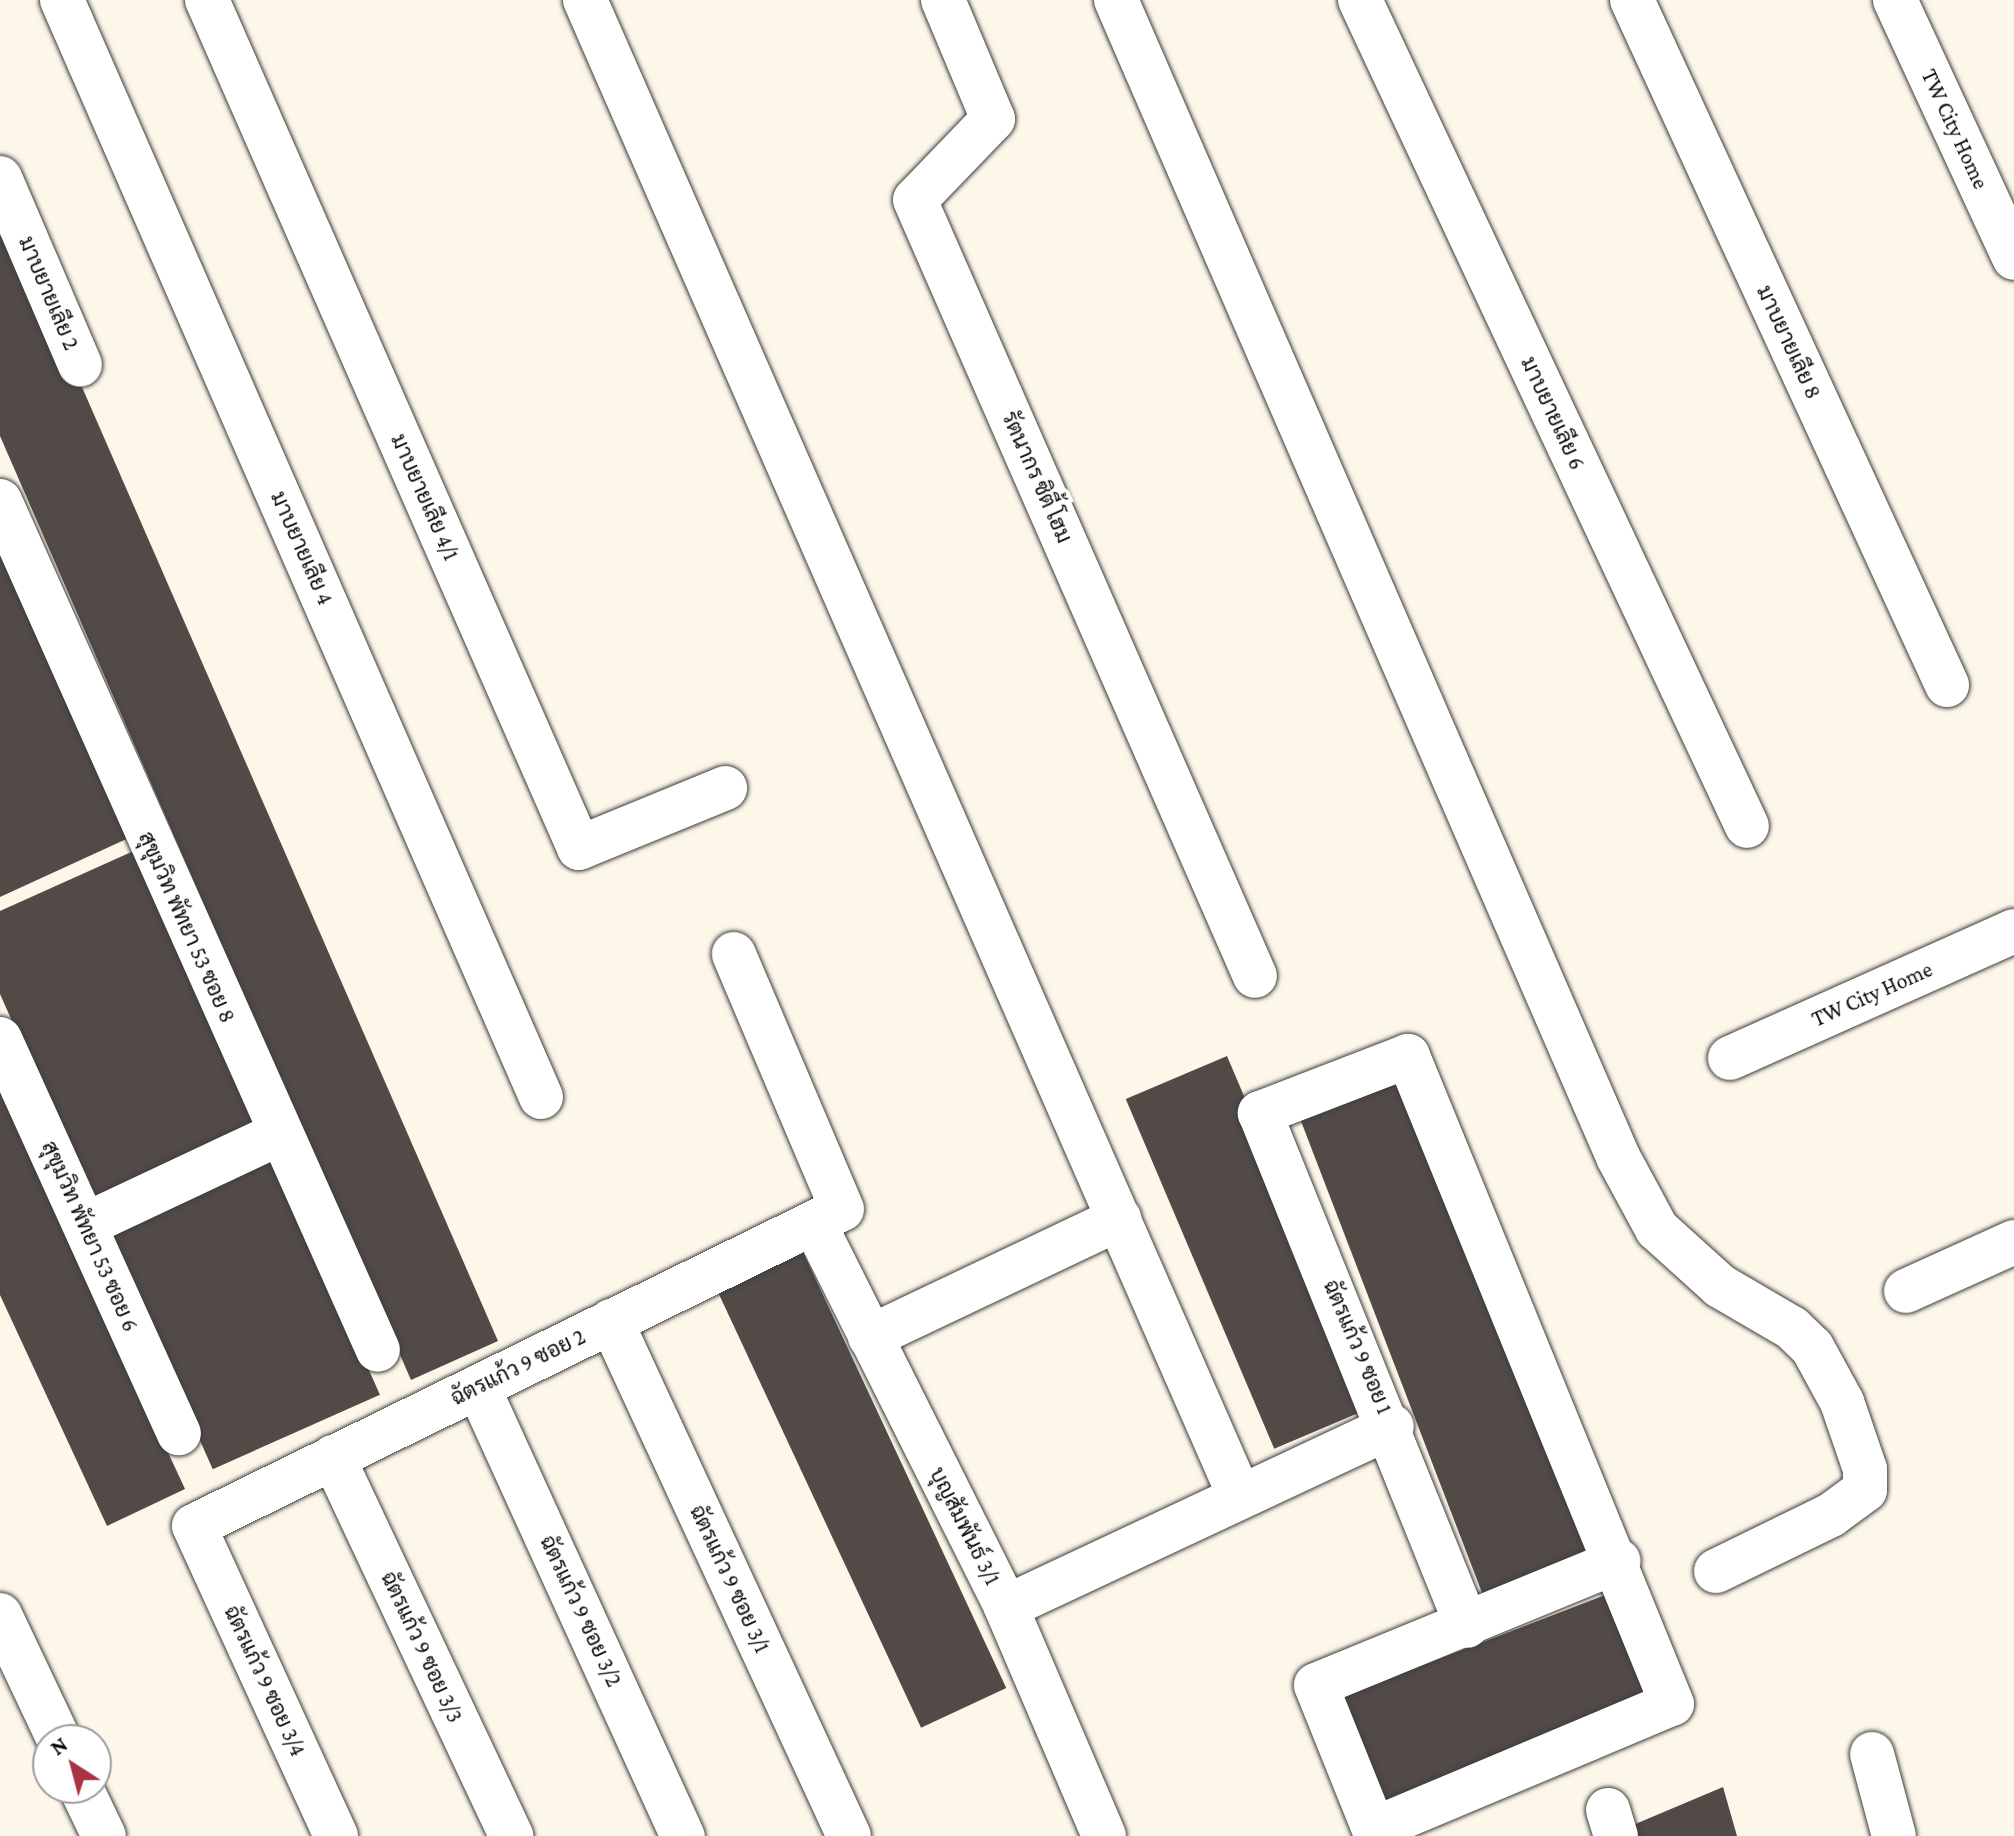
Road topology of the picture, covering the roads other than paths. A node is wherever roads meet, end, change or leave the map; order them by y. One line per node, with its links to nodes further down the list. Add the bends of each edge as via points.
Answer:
1 (62, 0): 21 (street, มาบยายเลีย 4)
2 (207, 0): 14 (street, มาบยายเลีย 4/1, via 579,848)
3 (585, 0): 24 (street)
4 (943, 0): 18 (street, รัตนากร ซิตี้ โฮม, via 993,119 915,200)
5 (1116, 0): 38 (street, via 1618,1157 1657,1229 1720,1286 1792,1328 1812,1347 1842,1402 1865,1490 1831,1515)
6 (1360, 0): 15 (street, มาบยายเลีย 6)
7 (1632, 0): 13 (street, มาบยายเลีย 8)
8 (1895, 0): 10 (street, TW City Home)
9 (0, 178): 11 (street, มาบยายเลีย 2)
10 (2014, 258)
11 (80, 365)
12 (0, 501): 22 (street, สุขุมวิท พัทยา 53 ซอย 8)
13 (1947, 685)
14 (725, 788)
15 (1747, 826)
16 (2014, 931): 20 (street, TW City Home)
17 (734, 954): 23 (street, บุญสัมพันธ์ 3/1)
18 (1255, 976)
19 (0, 1039): 25 (street, สุขุมวิท พัทยา 53 ซอย 6)
20 (1730, 1058)
21 (541, 1097)
22 (278, 1134): 25 (street); 30 (street, สุขุมวิท พัทยา 53 ซอย 8)
23 (828, 1216): 28 (street, ฉัตรแก้ว 9 ซอย 2); 29 (street, บุญสัมพันธ์ 3/1)
24 (1119, 1219): 29 (street); 35 (street)
25 (85, 1225): 33 (street, สุขุมวิท พัทยา 53 ซอย 6)
26 (2014, 1242): 27 (street)
27 (1906, 1291)
28 (611, 1321): 31 (street, ฉัตรแก้ว 9 ซอย 2); 49 (street, ฉัตรแก้ว 9 ซอย 3/1)
29 (870, 1337): 39 (street, บุญสัมพันธ์ 3/1)
30 (378, 1350)
31 (478, 1387): 34 (street, ฉัตรแก้ว 9 ซอย 2); 48 (street, ฉัตรแก้ว 9 ซอย 3/2)
32 (1392, 1426): 35 (street, ฉัตรแก้ว 9 ซอย 1); 37 (street, ฉัตรแก้ว 9 ซอย 1, via 1260,1113 1408,1056); 41 (street)
33 (179, 1433)
34 (333, 1457): 36 (street, ฉัตรแก้ว 9 ซอย 2); 47 (street, ฉัตรแก้ว 9 ซอย 3/3)
35 (1240, 1497): 39 (street, ฉัตรแก้ว 9 ซอย 1)
36 (194, 1526): 46 (street, ฉัตรแก้ว 9 ซอย 3/4)
37 (1619, 1561): 41 (street); 41 (street, via 1672,1704 1374,1830 1316,1685)
38 (1716, 1571)
39 (1006, 1607): 50 (street, บุญสัมพันธ์ 3/1)
40 (0, 1615): 42 (street)
41 (1467, 1626)
42 (51, 1724)
43 (1872, 1754): 51 (street)
44 (89, 1804): 45 (street)
45 (104, 1836)
46 (336, 1836)
47 (511, 1836)
48 (683, 1836)
49 (849, 1836)
50 (1104, 1836)
51 (1894, 1836)

